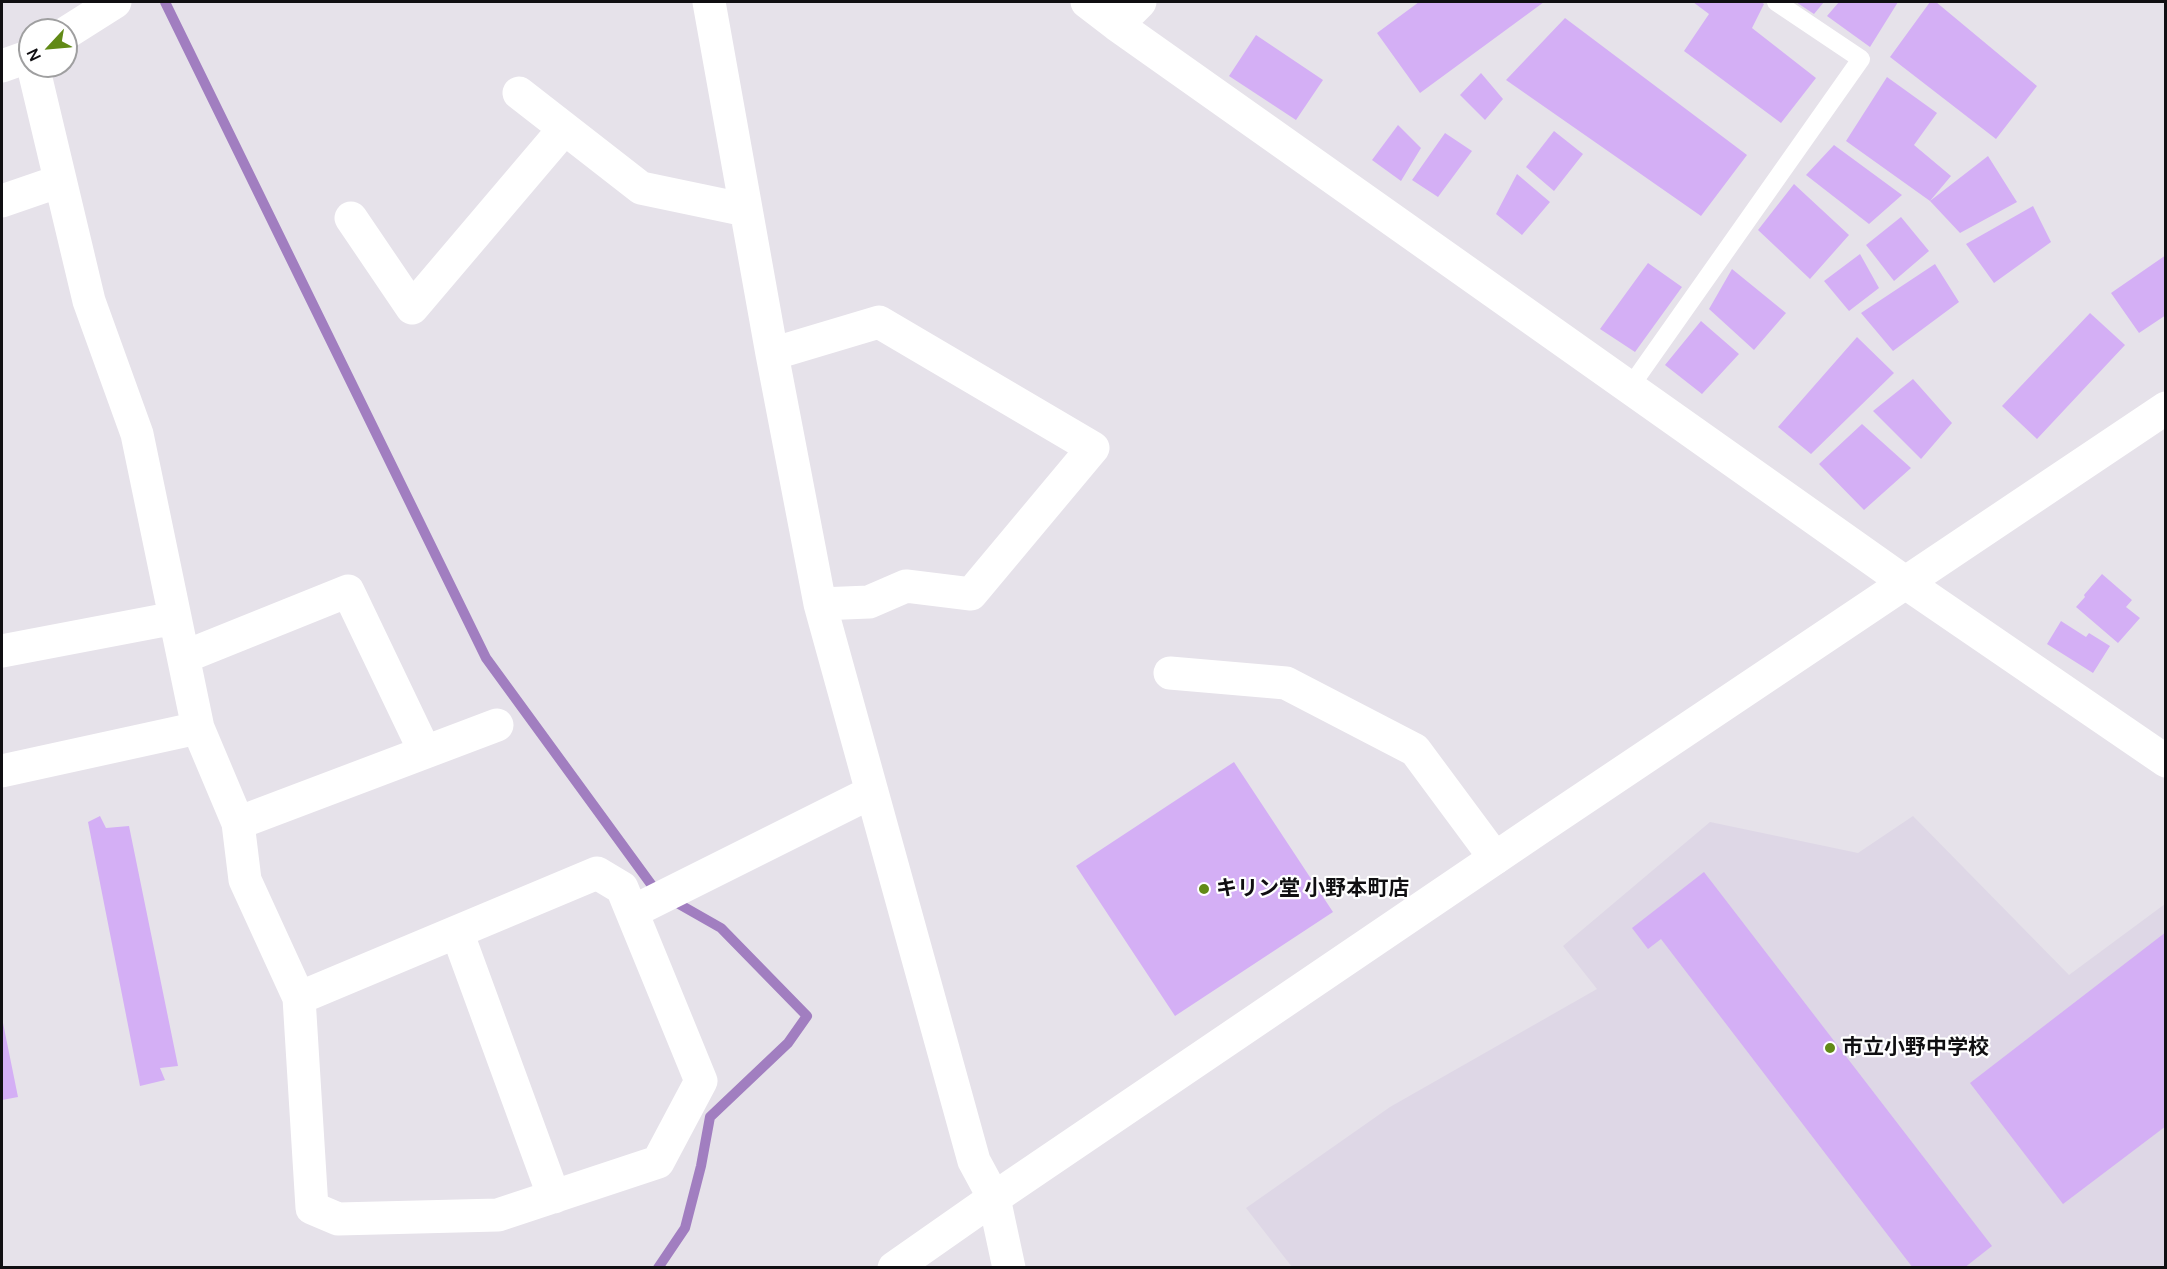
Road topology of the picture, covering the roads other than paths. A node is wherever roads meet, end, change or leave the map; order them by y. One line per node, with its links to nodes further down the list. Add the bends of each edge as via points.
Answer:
1 (115, 2): 6 (street)
2 (709, 2): 15 (street)
3 (1087, 2): 7 (street)
4 (1140, 2): 7 (street)
5 (1776, 2): 18 (lane, via 1861,59)
6 (78, 25)
7 (1118, 25): 18 (street)
8 (18, 60): 9 (street)
9 (2, 66)
10 (36, 78): 13 (street)
11 (519, 93): 12 (street)
12 (564, 129): 15 (street, via 641,188); 16 (street, via 412,308)
13 (60, 181): 14 (street); 22 (street, via 89,301 137,434)
14 (2, 201)
15 (746, 210): 17 (street)
16 (351, 218)
17 (772, 354): 21 (street); 21 (street, via 879,322 1093,448 971,594 906,586 869,602)
18 (1630, 387): 20 (street)
19 (2166, 408): 20 (street)
20 (1906, 583): 29 (street); 33 (street)
21 (820, 604): 31 (street)
22 (175, 618): 23 (street); 24 (street)
23 (2, 651)
24 (184, 657): 27 (street); 28 (street, via 348,591)
25 (1170, 673): 33 (street, via 1286,683 1415,750)
26 (497, 725): 28 (street)
27 (198, 728): 30 (street); 32 (street)
28 (425, 752): 32 (street)
29 (2166, 760)
30 (2, 771)
31 (872, 792): 34 (street); 38 (street, via 974,1161)
32 (238, 823): 36 (street, via 245,880)
33 (1495, 858): 38 (street)
34 (632, 912): 35 (street, via 622,888 597,873); 37 (street, via 701,1081 658,1162)
35 (457, 932): 36 (street); 37 (street)
36 (299, 998): 37 (street, via 312,1208 338,1220 498,1215)
37 (554, 1197)
38 (994, 1198): 39 (street); 40 (street)
39 (894, 1268)
40 (1010, 1268)

